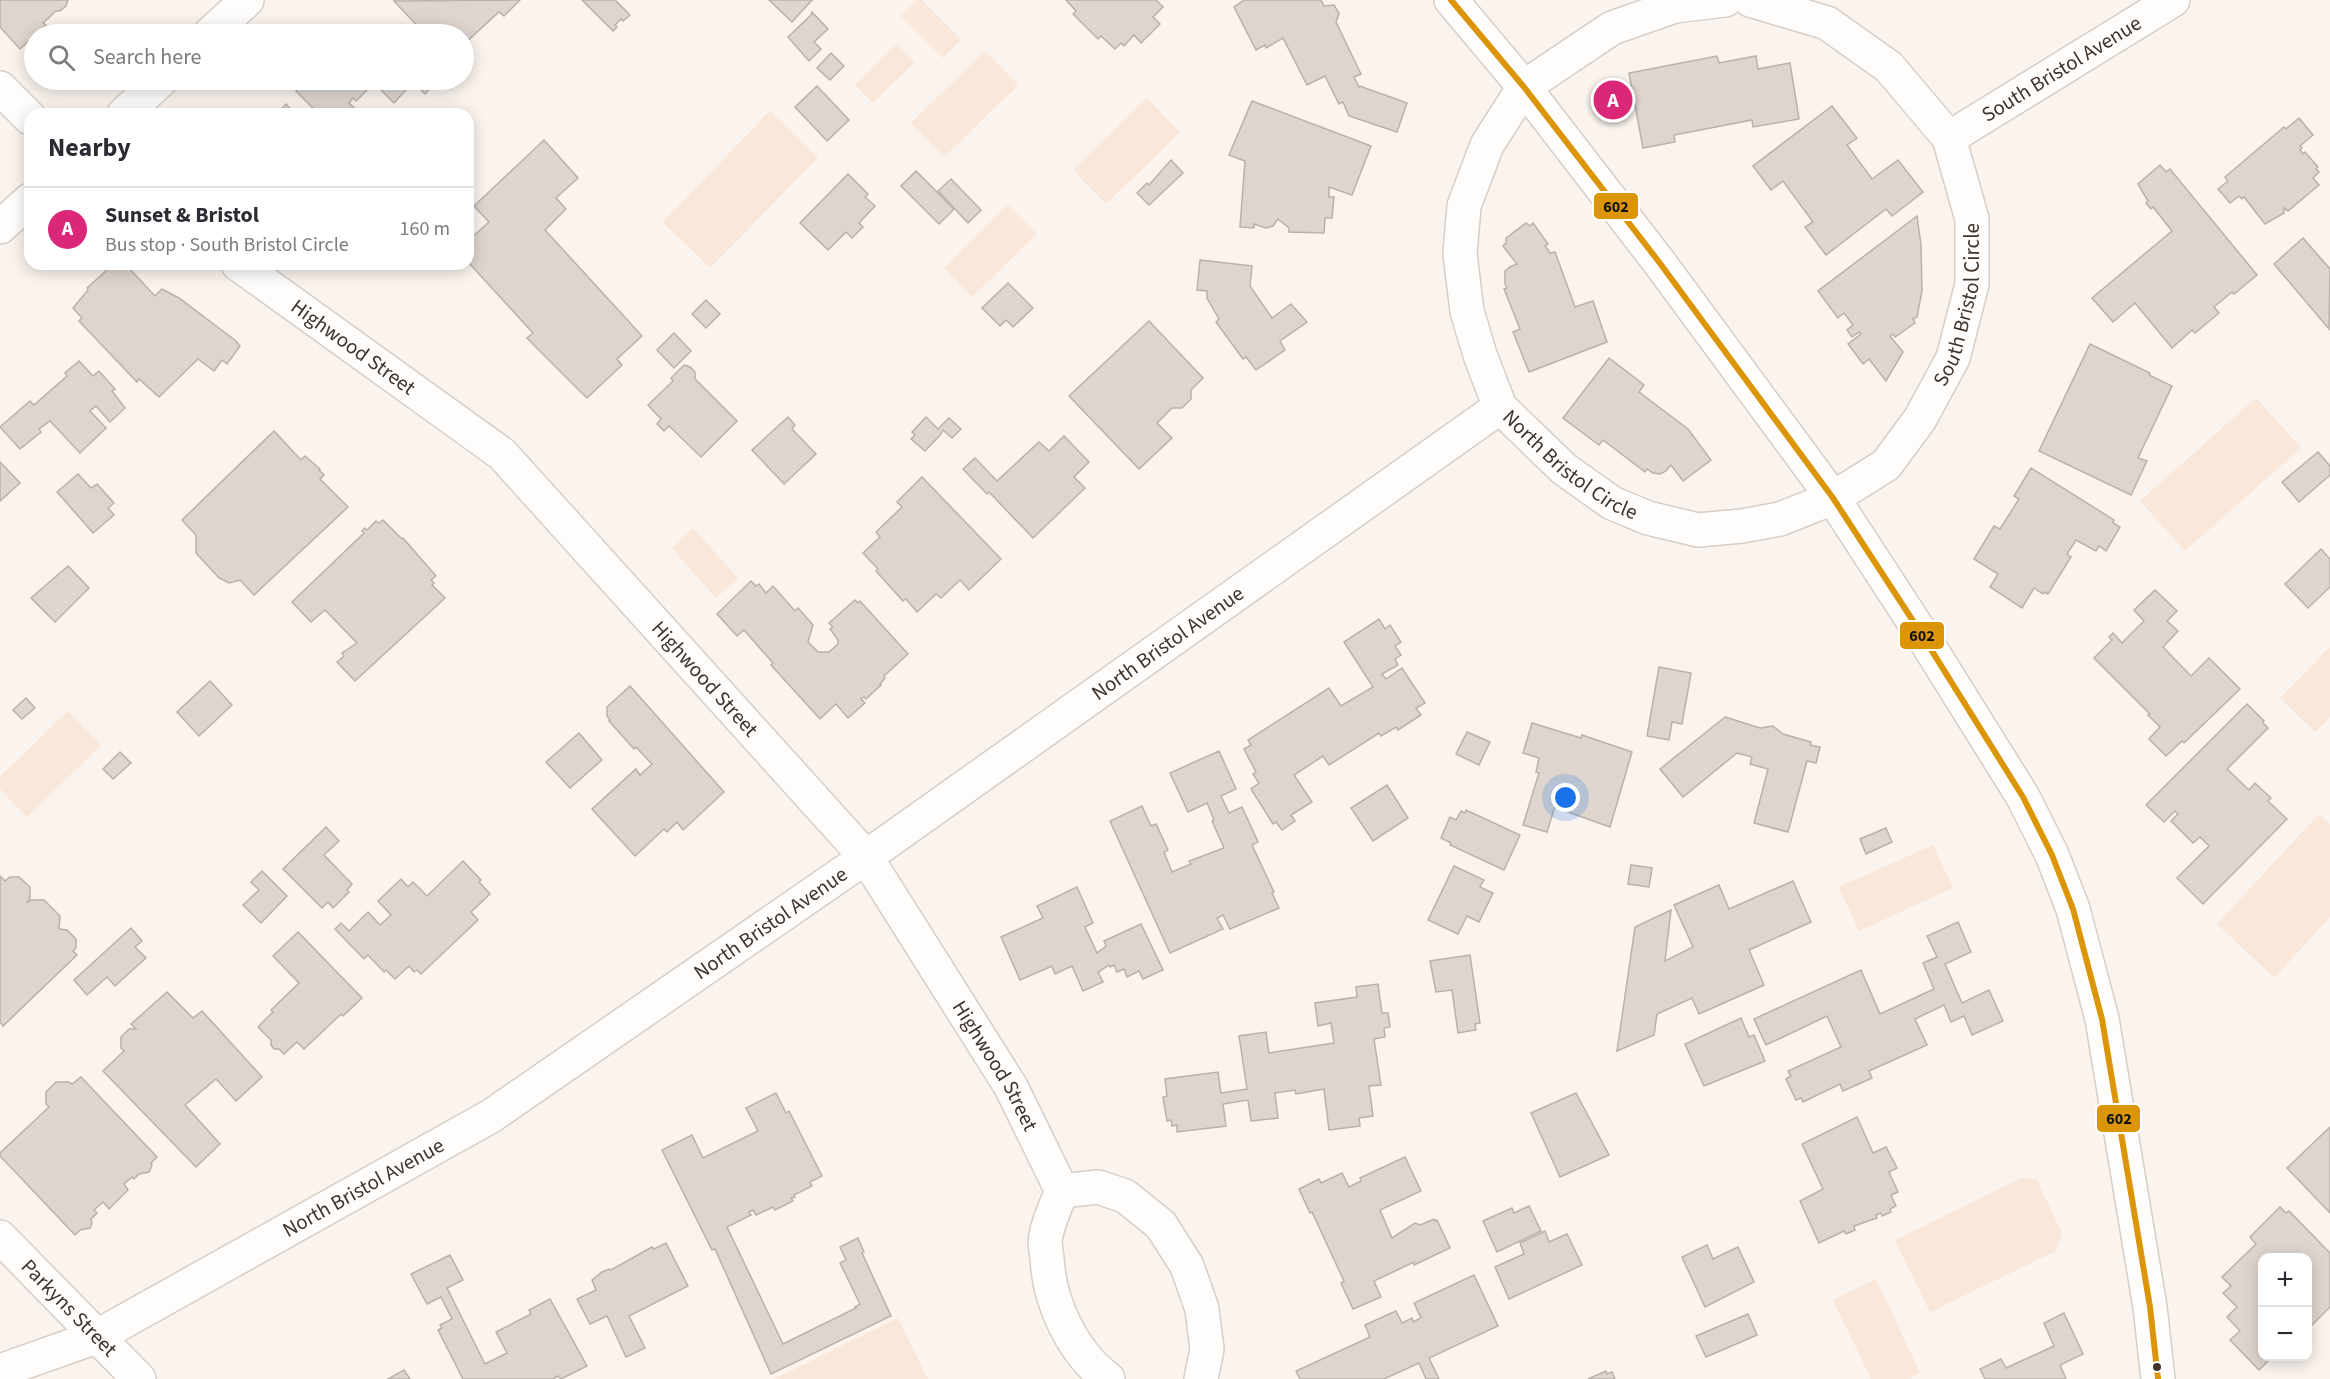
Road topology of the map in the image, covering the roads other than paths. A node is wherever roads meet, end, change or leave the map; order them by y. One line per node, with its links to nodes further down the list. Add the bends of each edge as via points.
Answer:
1 (247, 0): 6 (street)
2 (1451, 0): 7 (street)
3 (1725, 0): 7 (street, via 1675,6 1612,28)
4 (1750, 0): 12 (street, South Bristol Circle, via 1827,23 1889,67)
5 (2174, 0): 12 (street, South Bristol Avenue)
6 (221, 24)
7 (1524, 87): 16 (street, North Bristol Circle, via 1487,145 1464,206 1460,254 1467,311); 17 (street)
8 (0, 88): 11 (street)
9 (150, 90): 10 (street)
10 (131, 108)
11 (24, 112)
12 (1949, 138): 17 (street, South Bristol Circle, via 1972,219 1972,284 1953,358 1920,419 1886,465)
13 (24, 205): 14 (street)
14 (0, 227)
15 (245, 270): 18 (street, Highwood Street, via 502,454)
16 (1500, 407): 17 (street, North Bristol Circle, via 1564,469 1612,503 1648,518 1698,530 1742,526 1780,519); 18 (street, North Bristol Avenue)
17 (1833, 498): 26 (street, via 2023,797 2073,909 2102,1018 2150,1307)
18 (866, 857): 19 (street, Highwood Street, via 1011,1087); 21 (street, North Bristol Avenue, via 490,1116)
19 (1062, 1191): 24 (street, via 1045,1236 1048,1276 1057,1310 1076,1344); 25 (street, via 1098,1187 1125,1196 1161,1225 1187,1266 1202,1309 1207,1349)
20 (0, 1237): 21 (street, Parkyns Street)
21 (96, 1337): 22 (street, North Bristol Avenue); 23 (street, Parkyns Street)
22 (0, 1371)
23 (139, 1379)
24 (1108, 1379)
25 (1201, 1379)
26 (2158, 1379)

